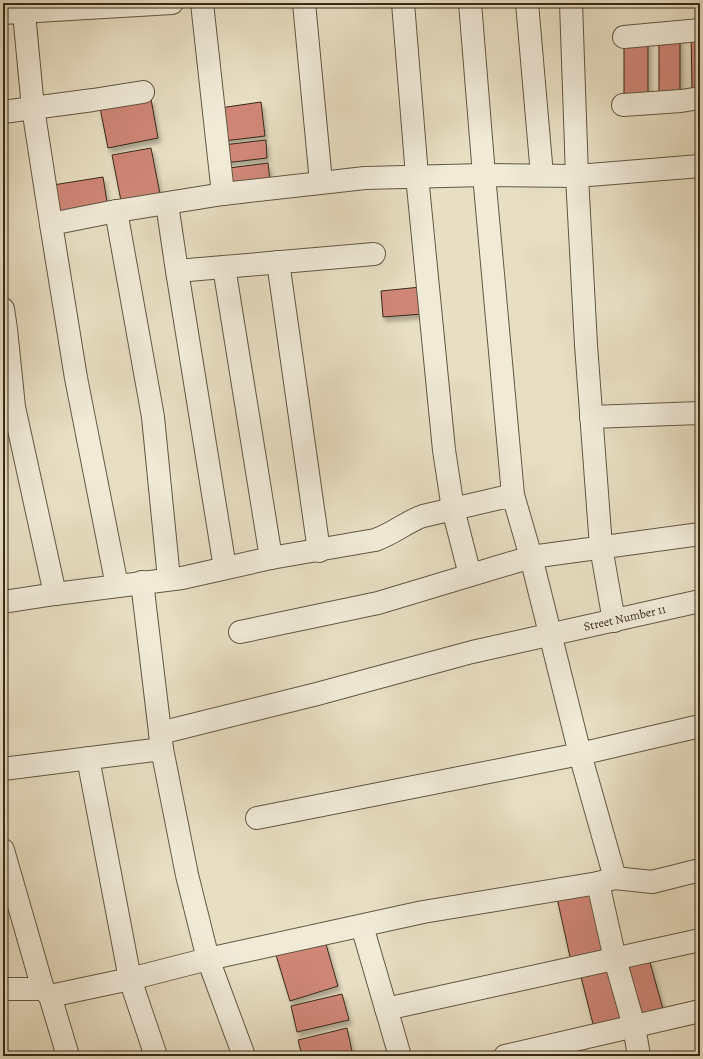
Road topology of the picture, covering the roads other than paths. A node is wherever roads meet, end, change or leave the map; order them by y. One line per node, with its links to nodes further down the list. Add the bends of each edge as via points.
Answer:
1 (172, 3): 8 (street)
2 (202, 3): 23 (street)
3 (304, 3): 22 (street)
4 (403, 3): 20 (street)
5 (470, 3): 18 (street)
6 (527, 3): 19 (street)
7 (571, 3): 21 (street)
8 (93, 6): 9 (street)
9 (16, 9): 15 (street)
10 (700, 30): 11 (street)
11 (624, 37)
12 (142, 92): 15 (street)
13 (700, 98): 14 (street)
14 (624, 105)
15 (33, 108): 16 (street); 26 (street)
16 (3, 112)
17 (700, 166): 21 (street)
18 (484, 175): 19 (street); 20 (street); 34 (street)
19 (542, 175): 21 (street)
20 (417, 176): 22 (street); 35 (street, via 444,450)
21 (577, 176): 33 (street)
22 (321, 182): 23 (street)
23 (223, 194): 24 (street)
24 (167, 204): 25 (street); 30 (street)
25 (116, 211): 26 (street); 43 (street, via 153,417)
26 (51, 224): 45 (street, via 76,378)
27 (374, 254): 28 (street)
28 (278, 262): 29 (street); 38 (street)
29 (224, 267): 30 (street); 40 (street)
30 (177, 271): 41 (street)
31 (3, 309): 46 (street, via 14,407)
32 (700, 413): 33 (street)
33 (591, 417): 37 (street)
34 (513, 495): 35 (street); 39 (street)
35 (453, 509): 38 (street, via 410,521 388,536 375,540); 42 (street)
36 (700, 534): 37 (street)
37 (601, 547): 39 (street); 49 (street)
38 (319, 550): 40 (street)
39 (531, 557): 42 (street); 51 (street)
40 (270, 558): 41 (street)
41 (226, 568): 43 (street)
42 (470, 575): 50 (street, via 378,603)
43 (169, 579): 44 (street)
44 (142, 582): 45 (street); 53 (street)
45 (117, 586): 46 (street)
46 (55, 594): 48 (street)
47 (700, 601): 49 (street, Street Number 11)
48 (3, 602)
49 (614, 621): 51 (street, Street Number 11)
50 (240, 632)
51 (550, 635): 53 (street, Street Number 11, via 472,652 317,694); 54 (street)
52 (700, 726): 54 (street)
53 (161, 741): 55 (street, Street Number 11); 63 (street, via 187,875)
54 (580, 754): 57 (street); 60 (street)
55 (88, 758): 56 (street, Street Number 11); 65 (street)
56 (3, 769)
57 (257, 818)
58 (3, 850): 67 (street)
59 (700, 870): 60 (street, via 652,882)
60 (606, 881): 61 (street, via 423,912); 64 (street)
61 (362, 926): 63 (street); 68 (street)
62 (700, 940): 64 (street)
63 (208, 959): 65 (street); 73 (street)
64 (614, 959): 68 (street); 70 (street)
65 (130, 979): 67 (street); 72 (street)
66 (3, 989): 67 (street)
67 (47, 993): 71 (street)
68 (386, 1009): 74 (street)
69 (700, 1011): 70 (street)
70 (634, 1026): 75 (street); 76 (street)
71 (68, 1056)
72 (156, 1056)
73 (244, 1056)
74 (400, 1056)
75 (505, 1056)
76 (639, 1056)

